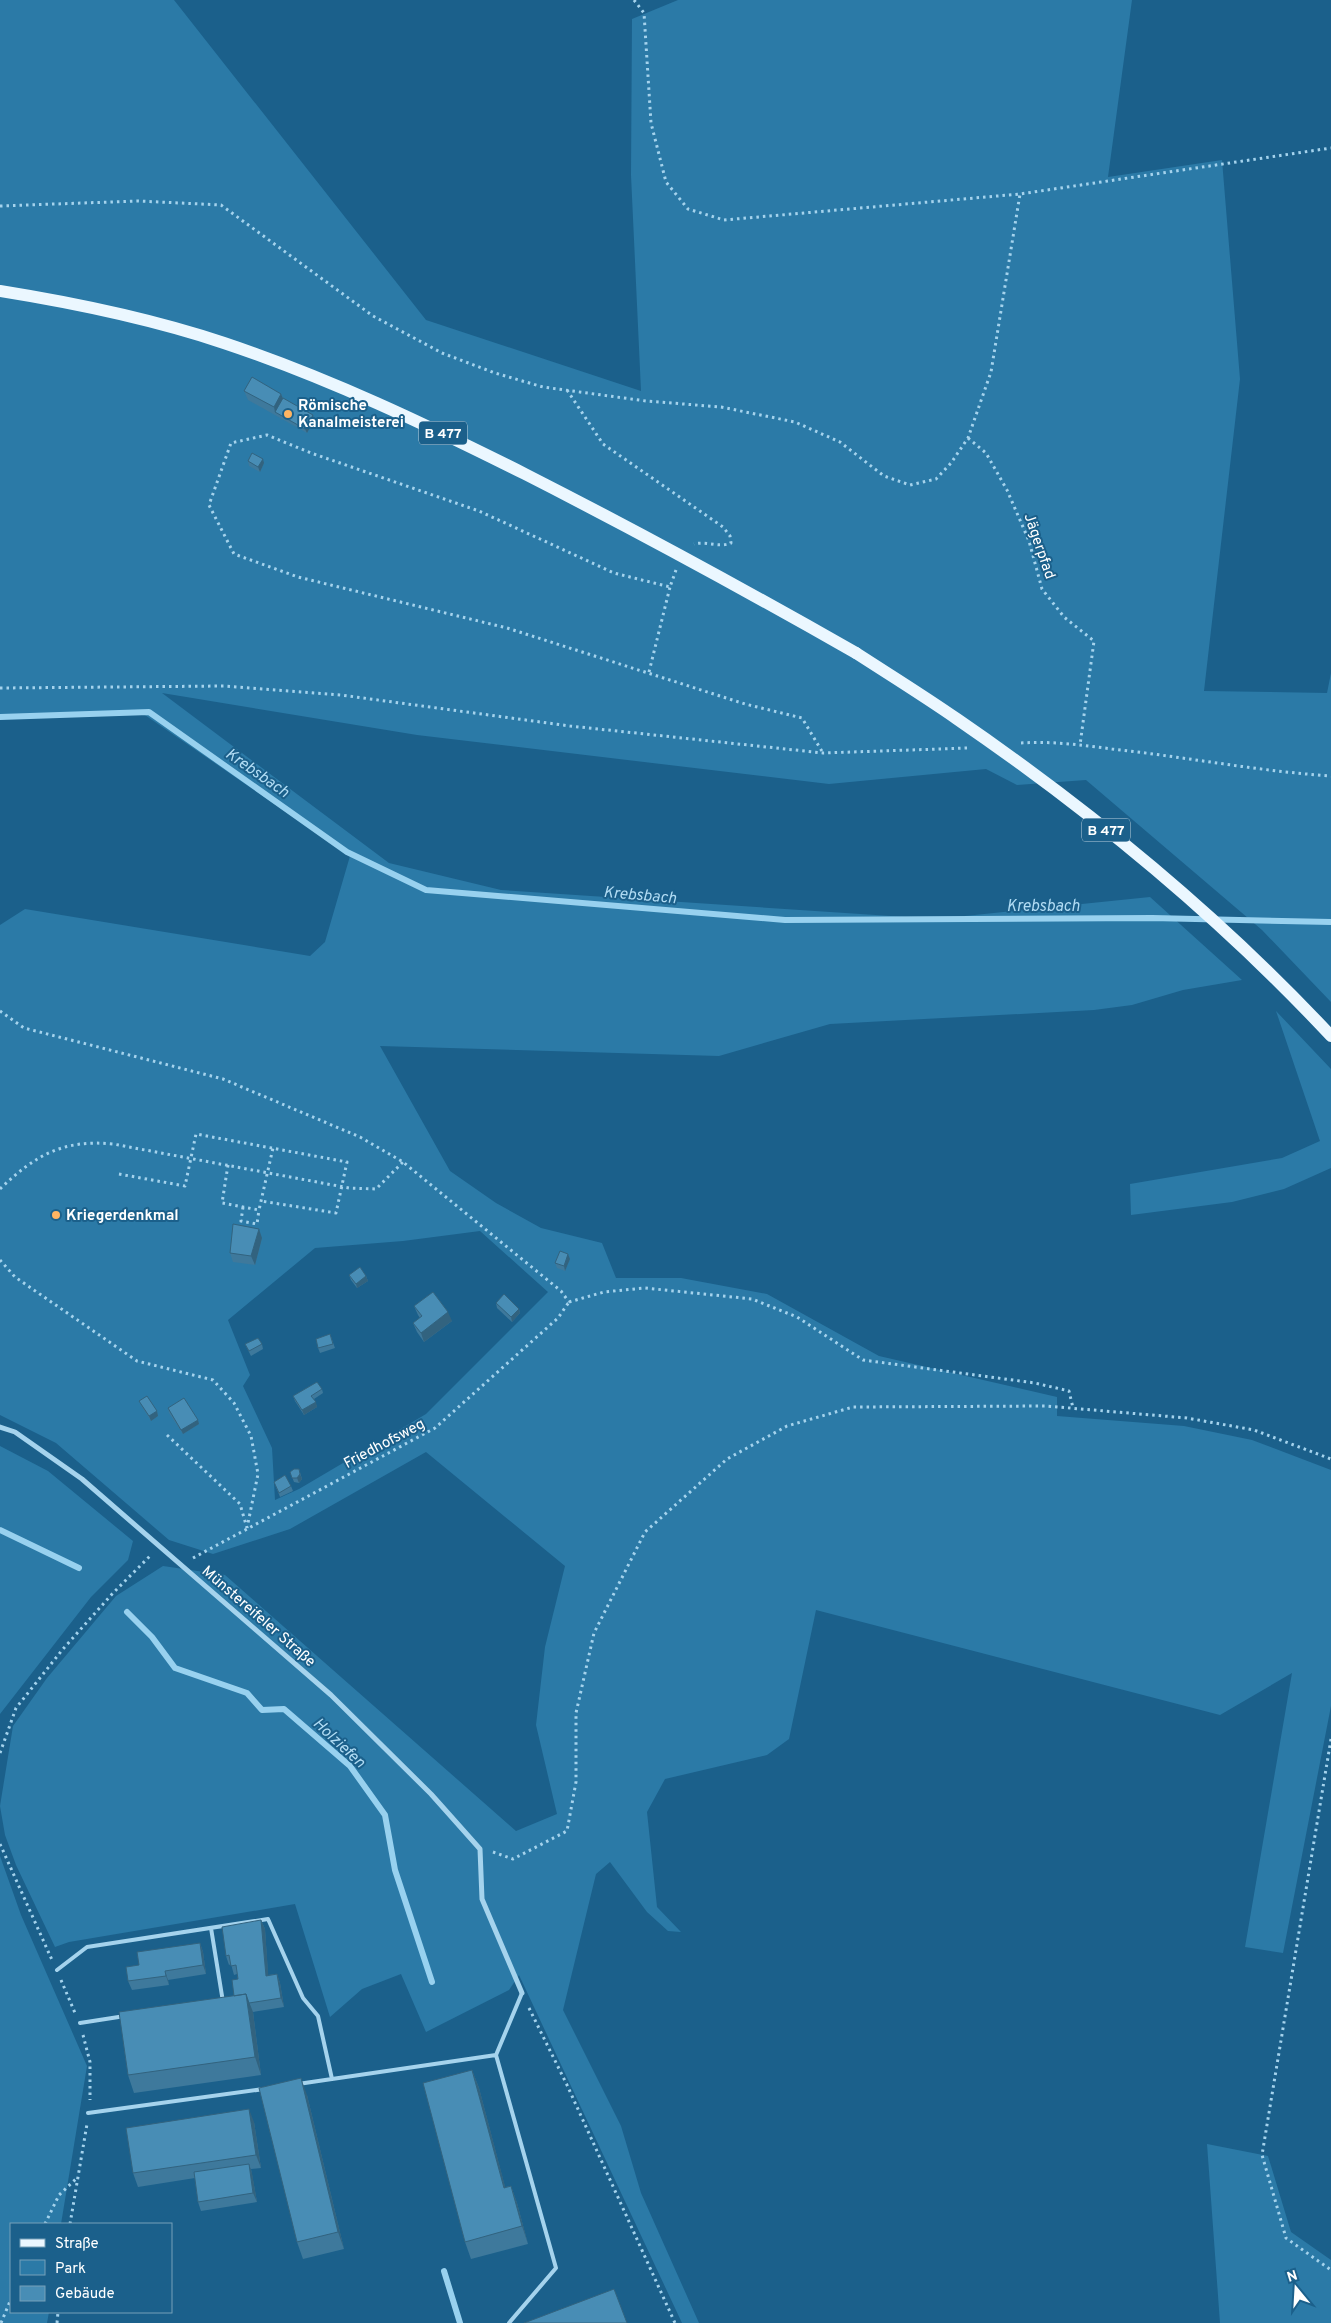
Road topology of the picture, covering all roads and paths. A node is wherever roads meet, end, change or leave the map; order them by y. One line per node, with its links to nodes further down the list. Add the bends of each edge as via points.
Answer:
1 (634, 0): 3 (path, via 644,13 651,123 659,157 666,182 688,209 724,220)
2 (1331, 148): 3 (path)
3 (1020, 194): 7 (path, via 991,372)
4 (0, 206): 6 (path, via 138,201 221,205 373,316 434,348 495,373 542,387)
5 (0, 291): 8 (main road, B 477, via 98,310 180,331 321,379 427,425)
6 (567, 390): 7 (path, via 721,407 795,422 840,442 884,476 910,485 936,479); 8 (path, via 603,444 723,527 730,536 731,543 725,546 703,542 690,546)
7 (968, 438): 13 (path, Jägerpfad, via 986,453 1008,490 1029,541 1042,589 1064,617 1094,642)
8 (681, 555): 9 (path); 18 (main road, B 477, bridge, via 856,653 963,723 1083,811 1228,935)
9 (670, 587): 10 (path); 10 (path, via 614,574 479,511 267,435 231,443 209,505 234,554 298,577 507,628)
10 (649, 672): 15 (path, via 745,704 802,718)
11 (0, 688): 15 (path, via 224,686 341,696 579,728)
12 (1029, 742): 13 (path)
13 (1080, 745): 16 (path, via 1272,772)
14 (962, 748): 15 (path)
15 (822, 754)
16 (1331, 776)
17 (0, 1012): 21 (path, via 24,1028 223,1079 360,1137)
18 (1331, 1036)
19 (273, 1148): 20 (path, via 196,1134); 23 (path); 25 (path, via 347,1162)
20 (191, 1158): 22 (path); 24 (path, via 185,1186); 26 (path, via 90,1142 52,1150 21,1169)
21 (403, 1162): 25 (path, via 376,1189); 31 (path, via 560,1291)
22 (228, 1165): 23 (path); 28 (path, via 222,1203)
23 (267, 1173): 25 (path); 27 (path)
24 (119, 1174)
25 (342, 1187): 27 (path, via 336,1213)
26 (0, 1189)
27 (261, 1200): 29 (path)
28 (243, 1207): 29 (path); 29 (path, via 241,1221 257,1224)
29 (259, 1210)
30 (0, 1260): 36 (path, via 15,1276 137,1361 213,1380 234,1403 251,1436 258,1474)
31 (568, 1302): 32 (path, via 604,1292 645,1288 752,1299 797,1317 863,1360 1034,1382 1069,1391); 36 (path, Friedhofsweg, via 558,1318 435,1428)
32 (1073, 1408): 35 (path, via 1186,1418 1254,1430); 42 (path, via 853,1407 787,1426 727,1459 645,1532 594,1633 576,1713 576,1782 567,1831 513,1859)
33 (0, 1427): 37 (street, Münstereifeler Straße, via 15,1432 82,1480)
34 (167, 1435): 36 (path, via 240,1504)
35 (1331, 1459)
36 (247, 1529): 38 (path, Friedhofsweg)
37 (160, 1546): 38 (street, Münstereifeler Straße); 40 (path, via 69,1642 16,1708)
38 (180, 1565): 42 (street, Münstereifeler Straße, via 330,1695 431,1794)
39 (1331, 1739): 57 (path, via 1262,2155 1286,2238)
40 (0, 1753)
41 (0, 1844): 44 (path)
42 (480, 1848): 45 (street, via 482,1899)
43 (211, 1928): 44 (lane, via 87,1947); 46 (lane, via 223,2002); 50 (lane, via 268,1919 302,1998 318,2016)
44 (57, 1970): 48 (path)
45 (522, 1993): 49 (lane); 61 (path)
46 (213, 2003)
47 (128, 2016): 48 (lane)
48 (80, 2023): 53 (path, via 90,2062 92,2092)
49 (496, 2055): 50 (lane); 60 (lane, via 556,2268)
50 (332, 2079): 51 (lane)
51 (293, 2084)
52 (273, 2087): 53 (lane)
53 (88, 2113): 54 (path)
54 (78, 2177): 55 (path, via 59,2195); 56 (path)
55 (45, 2223)
56 (70, 2223)
57 (1331, 2270)
58 (10, 2301): 59 (path)
59 (1, 2323)
60 (509, 2323)
61 (674, 2323)

